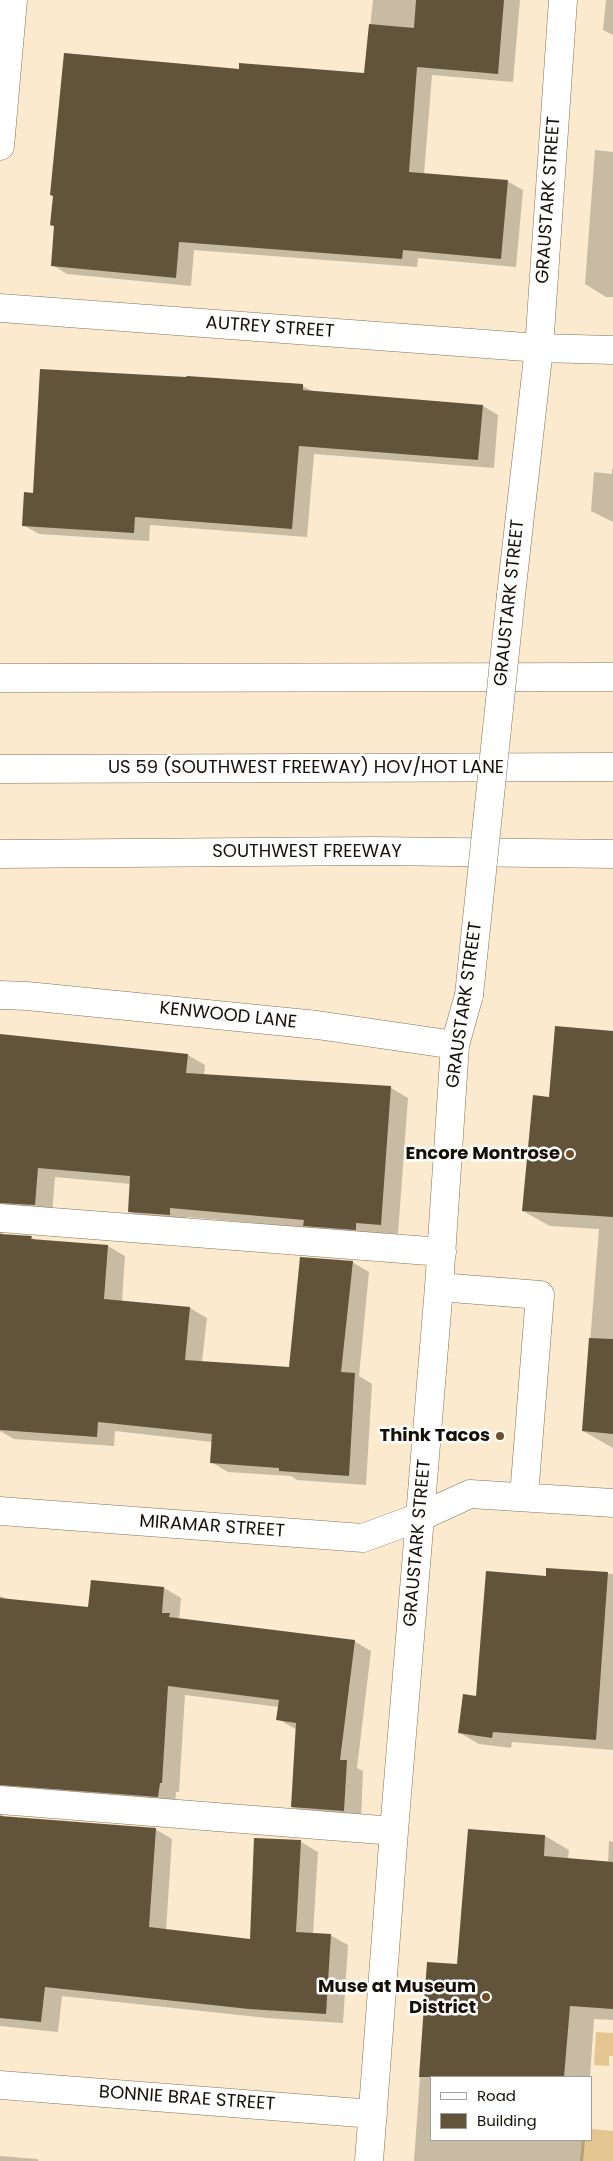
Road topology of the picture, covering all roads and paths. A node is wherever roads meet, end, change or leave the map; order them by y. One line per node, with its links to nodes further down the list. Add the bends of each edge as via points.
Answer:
1 (13, 0): 3 (main road)
2 (563, 0): 5 (main road, GRAUSTARK STREET)
3 (0, 146)
4 (0, 308): 5 (main road, AUTREY STREET)
5 (539, 348): 6 (main road, AUTREY STREET); 14 (main road, GRAUSTARK STREET, bridge, via 469,995)
6 (613, 350)
7 (613, 677): 8 (main road)
8 (0, 678)
9 (613, 767): 10 (main road, US 59 (SOUTHWEST FREEWAY) HOV/HOT LANE)
10 (0, 769)
11 (0, 854): 12 (main road, SOUTHWEST FREEWAY, via 364,851)
12 (613, 854)
13 (0, 995): 14 (main road, KENWOOD LANE, via 317,1025)
14 (455, 1045): 16 (main road, GRAUSTARK STREET)
15 (0, 1218): 16 (main road)
16 (442, 1252): 17 (main road, GRAUSTARK STREET)
17 (439, 1287): 18 (main road, via 540,1295); 21 (main road, GRAUSTARK STREET)
18 (524, 1496): 19 (main road, MIRAMAR STREET); 21 (main road, MIRAMAR STREET, via 470,1494)
19 (613, 1503)
20 (0, 1511): 21 (main road, MIRAMAR STREET, via 363,1538)
21 (420, 1517): 23 (main road, GRAUSTARK STREET)
22 (0, 1800): 23 (main road)
23 (394, 1830): 25 (main road, GRAUSTARK STREET)
24 (0, 2085): 25 (main road, BONNIE BRAE STREET)
25 (373, 2114): 26 (main road, GRAUSTARK STREET)
26 (370, 2161)

